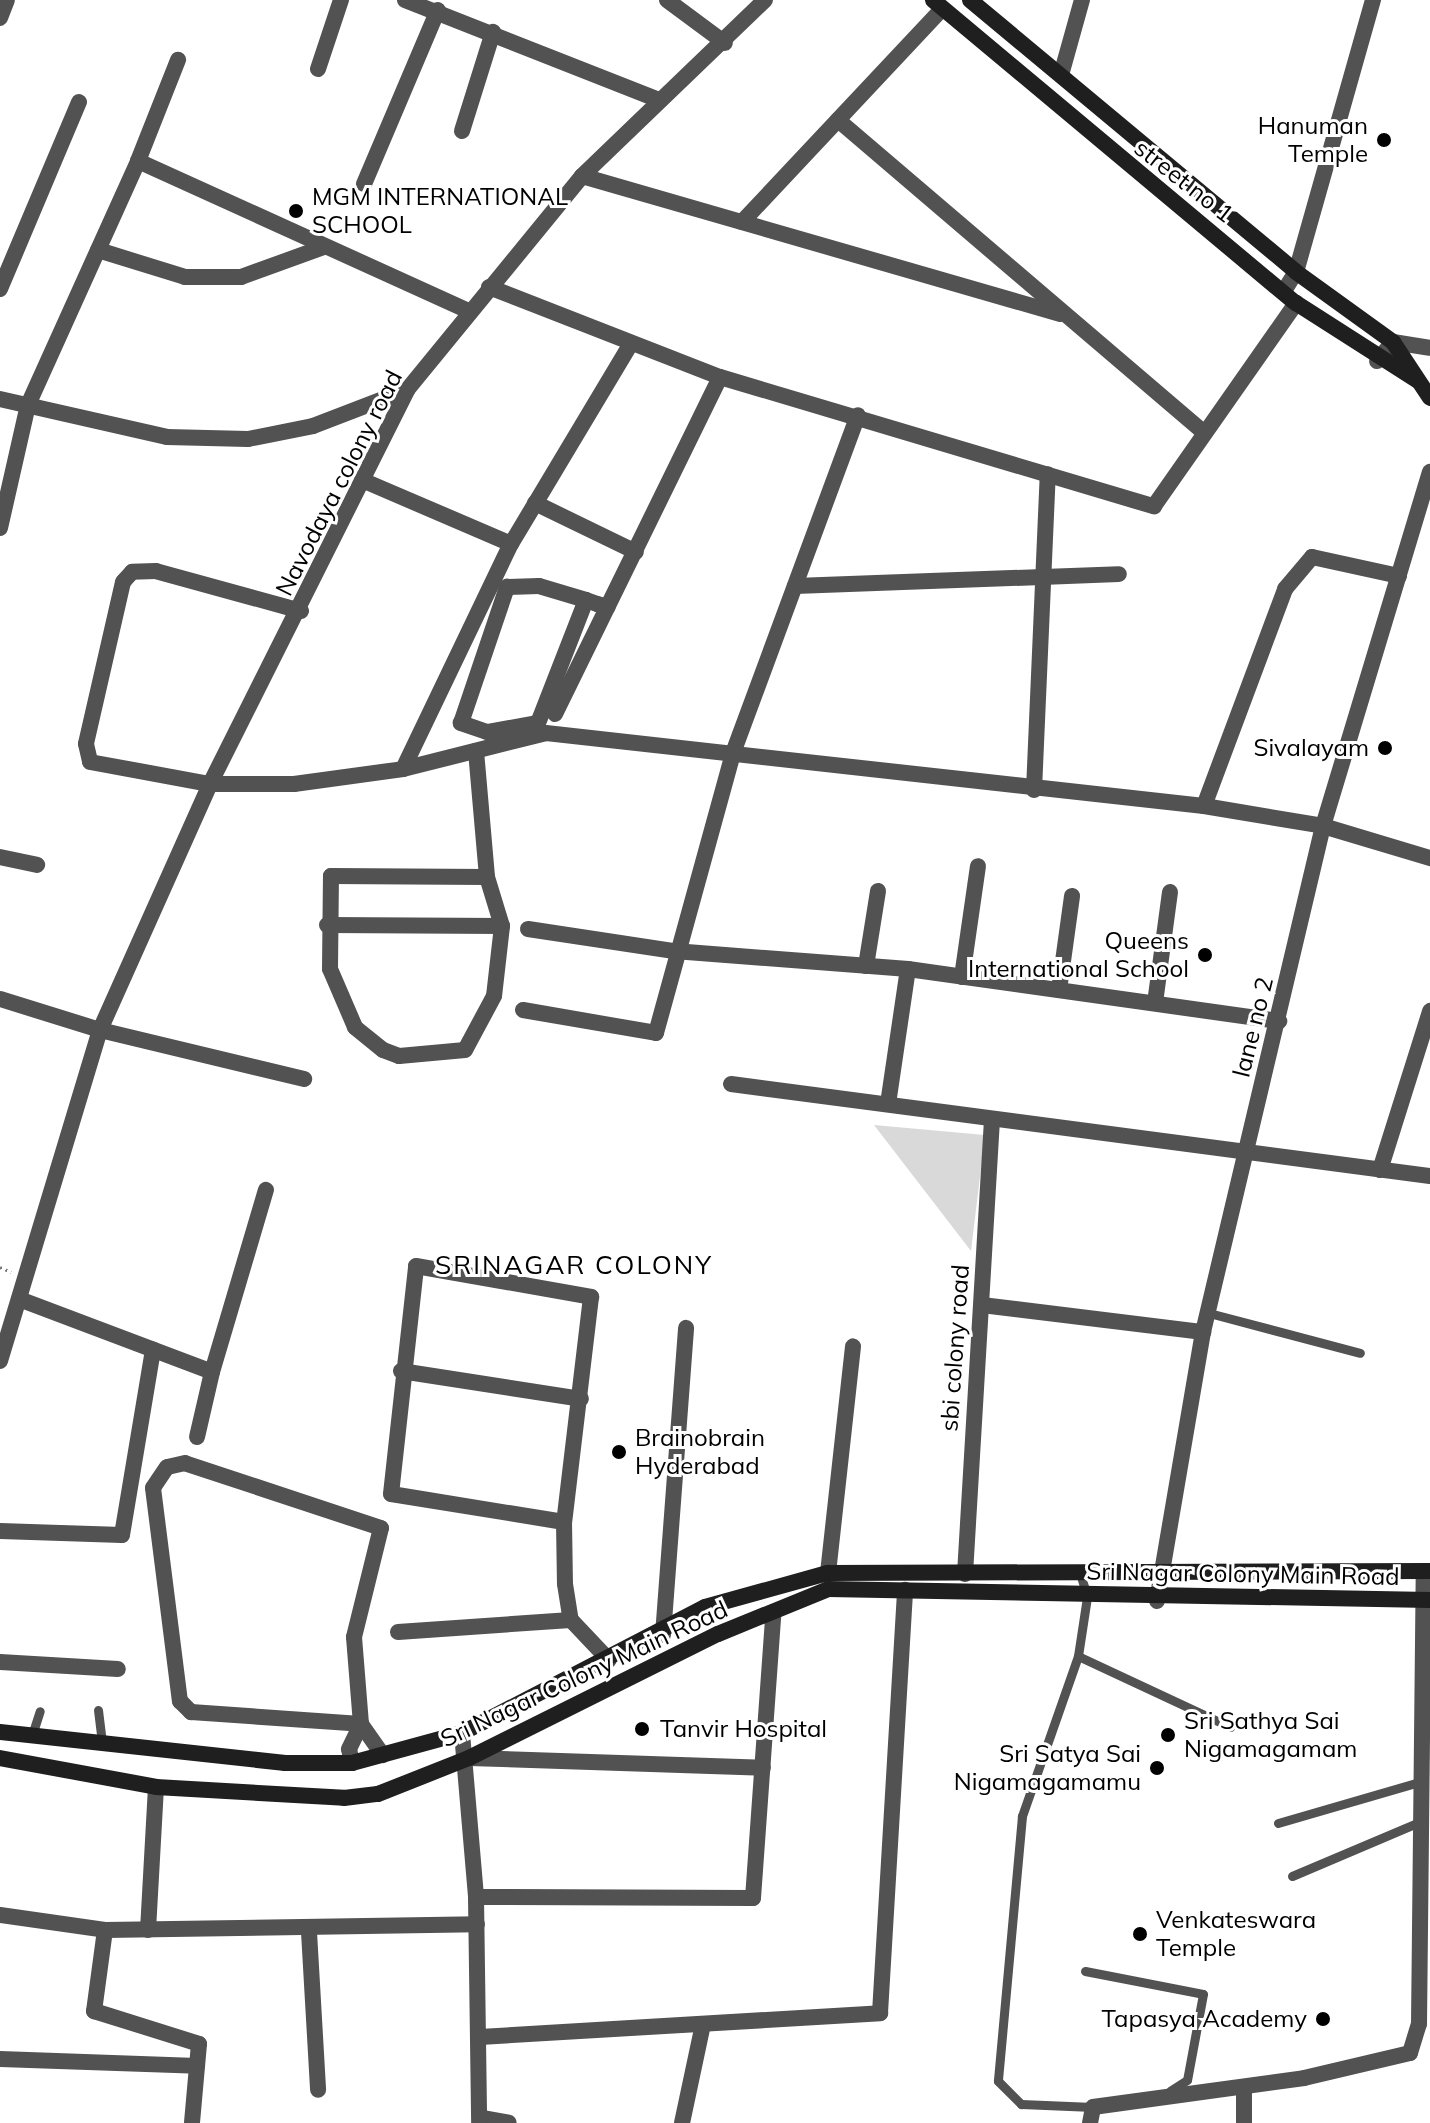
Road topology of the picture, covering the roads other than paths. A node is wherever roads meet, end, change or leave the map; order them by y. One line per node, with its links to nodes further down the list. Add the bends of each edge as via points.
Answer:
1 (7, 0): 11 (street)
2 (341, 0): 15 (street)
3 (405, 0): 10 (street)
4 (667, 0): 13 (street)
5 (765, 0): 13 (street, Navodaya colony road)
6 (970, 0): 16 (main road, street no 1)
7 (1082, 0): 16 (street)
8 (1373, 0): 27 (street)
9 (937, 4): 19 (street); 30 (main road, street no 1, via 1049,104)
10 (438, 10): 12 (street); 23 (street)
11 (0, 18)
12 (493, 32): 17 (street); 20 (street)
13 (725, 43): 17 (street, Navodaya colony road)
14 (178, 60): 21 (street)
15 (318, 69)
16 (1061, 75): 27 (main road, street no 1)
17 (659, 100): 22 (street, Navodaya colony road)
18 (79, 102): 29 (street)
19 (838, 120): 24 (street); 32 (street)
20 (462, 131)
21 (138, 161): 25 (street); 26 (street)
22 (582, 176): 24 (street); 28 (street, Navodaya colony road)
23 (364, 184)
24 (742, 222): 32 (street)
25 (324, 247): 26 (street, via 241,277 185,277); 31 (street)
26 (98, 250): 42 (street)
27 (1296, 272): 30 (street); 33 (main road, street no 1)
28 (489, 287): 31 (street, Navodaya colony road); 34 (street)
29 (0, 289)
30 (1290, 297): 36 (main road, street no 1); 44 (street)
31 (469, 311): 39 (street, Navodaya colony road)
32 (1061, 314): 44 (street)
33 (1393, 342): 35 (street); 36 (street); 38 (main road, street no 1)
34 (630, 345): 37 (street); 48 (street)
35 (1430, 348)
36 (1377, 361): 38 (main road, street no 1)
37 (720, 377): 43 (street); 51 (street)
38 (1418, 381): 40 (main road, street no 1)
39 (407, 390): 42 (street, via 313,426 248,439 167,437); 47 (street, Navodaya colony road)
40 (1430, 398)
41 (0, 399): 42 (street)
42 (28, 405): 49 (street)
43 (858, 415): 46 (street); 55 (street)
44 (1201, 430): 46 (street, via 1154,506)
45 (1430, 472): 54 (street, lane no 2)
46 (1048, 474): 53 (street)
47 (362, 480): 50 (street); 58 (street, Navodaya colony road)
48 (535, 503): 50 (street); 51 (street)
49 (0, 528)
50 (511, 544): 62 (street)
51 (636, 552): 57 (street)
52 (1119, 574): 53 (street)
53 (1041, 575): 55 (street); 64 (street)
54 (1399, 576): 65 (street, via 1312,557 1285,589); 66 (street, lane no 2)
55 (795, 586): 61 (street)
56 (586, 600): 56 (street, via 539,586 507,587 461,723 487,732 538,723); 57 (street)
57 (608, 607): 59 (street)
58 (301, 611): 63 (street, Navodaya colony road); 63 (street, via 156,571 132,572 123,582 86,753 101,769)
59 (546, 733): 60 (street); 61 (street)
60 (476, 751): 62 (street); 71 (street)
61 (733, 753): 64 (street); 78 (street)
62 (403, 769): 63 (street, via 294,784)
63 (210, 784): 88 (street, Navodaya colony road)
64 (1034, 790): 65 (street)
65 (1204, 806): 66 (street)
66 (1323, 826): 68 (street); 87 (street, lane no 2)
67 (0, 857): 69 (street)
68 (1430, 858)
69 (37, 865)
70 (978, 866): 81 (street)
71 (487, 877): 75 (street, via 331,876); 76 (street)
72 (878, 891): 79 (street)
73 (1170, 892): 84 (street)
74 (1072, 896): 82 (street)
75 (327, 925): 76 (street); 76 (street, via 330,969 355,1027 399,1056 454,1054 476,1040 494,996)
76 (502, 926)
77 (528, 929): 78 (street)
78 (674, 951): 79 (street); 85 (street, via 654,1035)
79 (866, 966): 80 (street)
80 (908, 969): 81 (street); 91 (street)
81 (962, 977): 82 (street)
82 (1059, 990): 84 (street)
83 (0, 999): 88 (street)
84 (1155, 1003): 87 (street)
85 (523, 1010)
86 (1430, 1011): 94 (street)
87 (1279, 1021): 93 (street, lane no 2)
88 (100, 1030): 89 (street); 97 (street, Navodaya colony road)
89 (304, 1079)
90 (731, 1084): 91 (street)
91 (888, 1104): 92 (street)
92 (992, 1124): 93 (street); 98 (street, sbi colony road)
93 (1247, 1153): 94 (street); 99 (street, lane no 2)
94 (1380, 1170): 95 (street)
95 (1430, 1176)
96 (266, 1190): 107 (street)
97 (19, 1299): 103 (street); 105 (street, Navodaya colony road)
98 (982, 1305): 101 (street); 116 (street, sbi colony road)
99 (1209, 1313): 101 (street, lane no 2); 104 (lane)
100 (686, 1328): 126 (street)
101 (1203, 1332): 112 (street, lane no 2)
102 (853, 1346): 115 (street)
103 (153, 1350): 107 (street); 111 (street, via 122,1535)
104 (1360, 1353)
105 (0, 1361)
106 (401, 1371): 108 (street); 108 (street, via 413,1273 423,1263 591,1297); 110 (street, via 391,1494)
107 (212, 1372): 109 (street)
108 (581, 1399): 110 (street)
109 (197, 1437)
110 (564, 1522): 123 (street)
111 (0, 1531)
112 (1163, 1568): 113 (main road, Sri Nagar Colony Main Road); 114 (main road, Sri Nagar Colony Main Road); 120 (street, lane no 2)
113 (1079, 1570): 116 (main road, Sri Nagar Colony Main Road); 118 (lane)
114 (1427, 1571): 119 (street)
115 (828, 1573): 116 (main road, Sri Nagar Colony Main Road); 121 (main road, Sri Nagar Colony Main Road)
116 (965, 1574)
117 (905, 1590): 118 (main road, Sri Nagar Colony Main Road); 122 (main road, Sri Nagar Colony Main Road, via 828,1589); 157 (street, via 880,2013)
118 (1087, 1597): 120 (main road, Sri Nagar Colony Main Road); 127 (lane)
119 (1427, 1600): 120 (main road, Sri Nagar Colony Main Road); 144 (street)
120 (1157, 1601)
121 (705, 1607): 125 (main road); 126 (main road, Sri Nagar Colony Main Road)
122 (773, 1617): 125 (main road, Sri Nagar Colony Main Road); 143 (street)
123 (571, 1620): 124 (street); 128 (street)
124 (398, 1632)
125 (718, 1634): 141 (main road, Sri Nagar Colony Main Road)
126 (663, 1635): 128 (main road, Sri Nagar Colony Main Road)
127 (1078, 1656): 134 (lane); 164 (lane, via 1022,1816 998,2081 1021,2104)
128 (609, 1660): 136 (main road, Sri Nagar Colony Main Road)
129 (0, 1662): 130 (street)
130 (118, 1669)
131 (98, 1710): 138 (lane)
132 (40, 1711): 137 (lane)
133 (361, 1724): 133 (street, via 191,1712 180,1701 153,1488 161,1473 185,1463 376,1522 384,1533 354,1637); 139 (street); 142 (street, via 349,1749)
134 (1230, 1727)
135 (0, 1732): 137 (main road, Sri Nagar Colony Main Road)
136 (462, 1733): 139 (main road, Sri Nagar Colony Main Road); 141 (street)
137 (32, 1735): 138 (main road, Sri Nagar Colony Main Road)
138 (102, 1742): 142 (main road, Sri Nagar Colony Main Road, via 285,1763)
139 (383, 1755): 142 (main road, Sri Nagar Colony Main Road)
140 (0, 1758): 145 (main road, Sri Nagar Colony Main Road)
141 (469, 1758): 143 (street); 145 (main road, Sri Nagar Colony Main Road, via 378,1794 344,1798); 149 (street)
142 (352, 1763)
143 (763, 1768): 149 (street, via 753,1898)
144 (1419, 1782): 146 (street); 147 (lane)
145 (156, 1787): 153 (street)
146 (1419, 1822): 148 (lane); 156 (street)
147 (1278, 1823)
148 (1292, 1876)
149 (476, 1897): 151 (street)
150 (0, 1915): 152 (street)
151 (477, 1924): 154 (street); 158 (street)
152 (105, 1930): 153 (street); 160 (street, via 94,2011 199,2044)
153 (148, 1930): 154 (street)
154 (309, 1932): 162 (street)
155 (1085, 1971): 163 (lane, via 1203,1994 1187,2080)
156 (1425, 1973): 161 (street, via 1410,2053 1394,2062)
157 (703, 2024): 158 (street); 168 (street)
158 (480, 2037): 165 (street)
159 (0, 2059): 160 (street)
160 (197, 2066): 166 (street)
161 (1244, 2087): 163 (street); 169 (street)
162 (318, 2090)
163 (1141, 2101): 164 (street)
164 (1091, 2115)
165 (480, 2121): 167 (street)
166 (192, 2123)
167 (509, 2123)
168 (682, 2123)
169 (1244, 2123)

